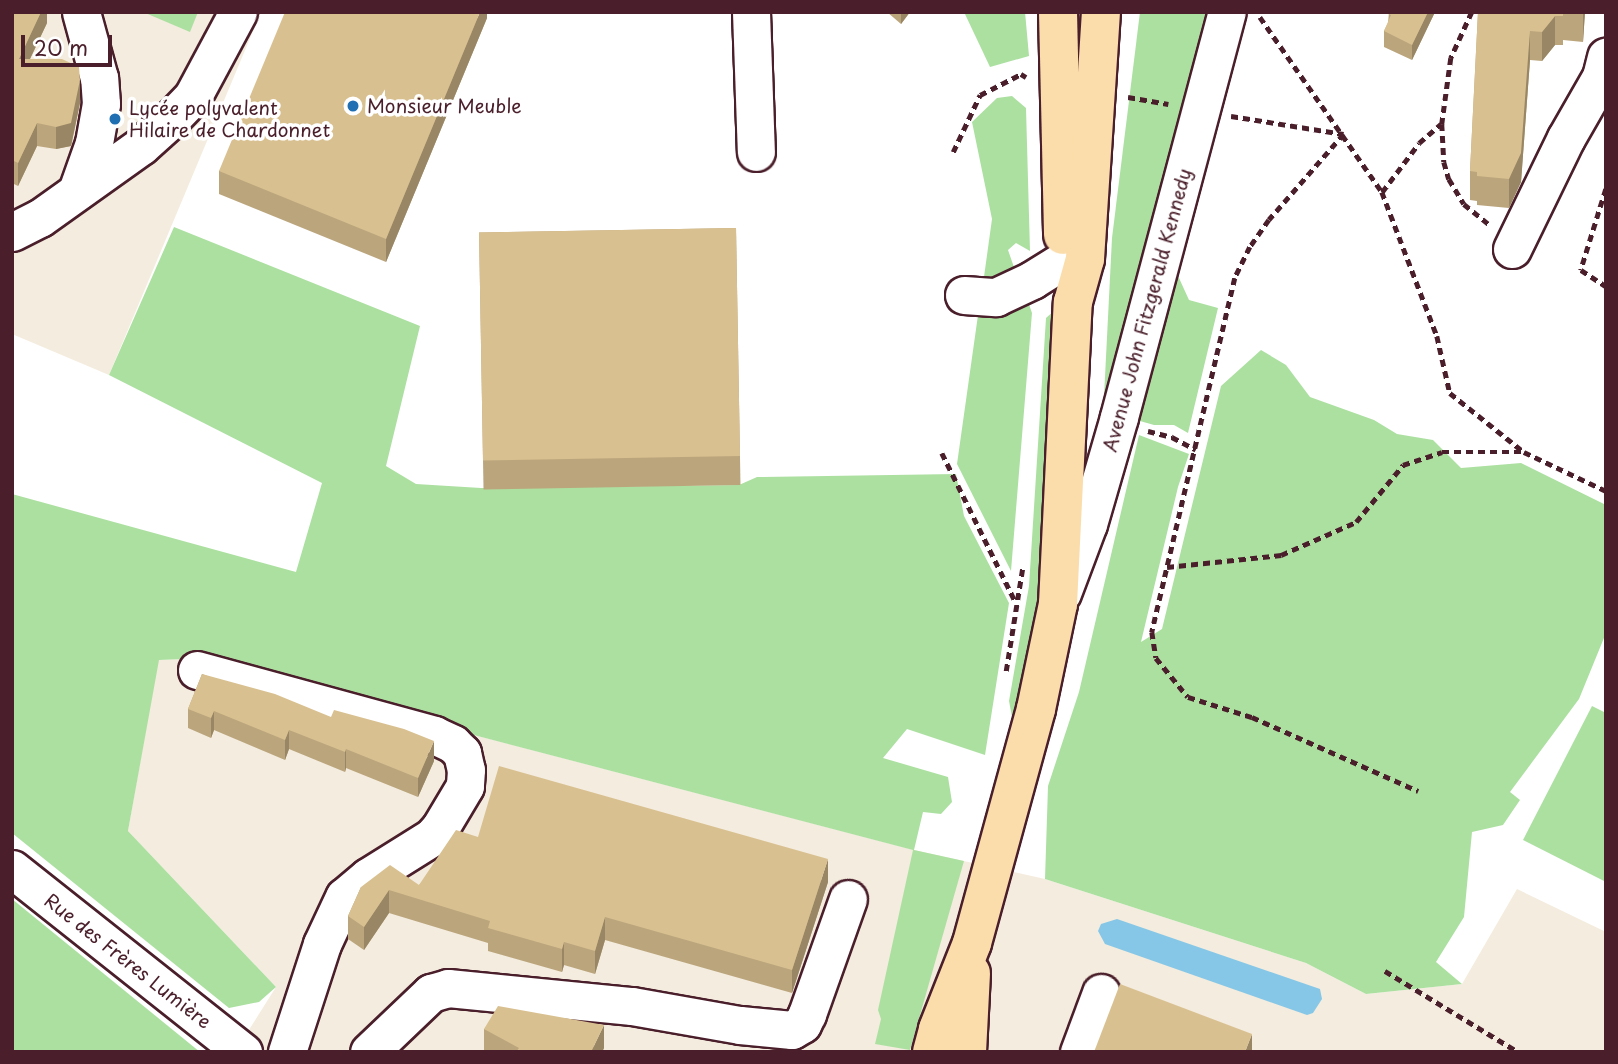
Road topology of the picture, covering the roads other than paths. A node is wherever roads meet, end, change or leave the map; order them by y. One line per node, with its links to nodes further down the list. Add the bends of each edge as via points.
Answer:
1 (81, 12): 10 (street, via 99,78 101,104 94,144)
2 (238, 12): 10 (street, via 193,96 141,146)
3 (751, 12): 9 (street)
4 (1058, 12): 13 (main road, Avenue John Fitzgerald Kennedy)
5 (1101, 12): 15 (main road, Avenue John Fitzgerald Kennedy, via 1085,259)
6 (1227, 12): 16 (street, Avenue John Fitzgerald Kennedy, via 1119,417 1088,524)
7 (1606, 57): 8 (street)
8 (1594, 113): 12 (street)
9 (756, 152)
10 (77, 191): 11 (street)
11 (12, 232)
12 (1515, 245)
13 (1064, 260): 14 (street, via 996,297); 15 (main road, Avenue John Fitzgerald Kennedy)
14 (964, 295)
15 (1073, 303): 16 (main road, Avenue John Fitzgerald Kennedy)
16 (1058, 604): 20 (main road, Avenue John Fitzgerald Kennedy, via 1037,709)
17 (197, 670): 24 (street, via 433,734 463,753 465,786 440,828 344,897 322,944)
18 (12, 869): 23 (street, Rue des Frères Lumière)
19 (848, 899): 22 (street, via 802,1024 792,1030)
20 (972, 943): 26 (main road, Avenue John Fitzgerald Kennedy); 27 (main road, Avenue John Fitzgerald Kennedy)
21 (1101, 993): 28 (street)
22 (738, 1038): 25 (street, via 632,1006 448,988 431,993)
23 (243, 1052)
24 (287, 1052)
25 (369, 1052)
26 (932, 1052)
27 (967, 1052)
28 (1079, 1052)

